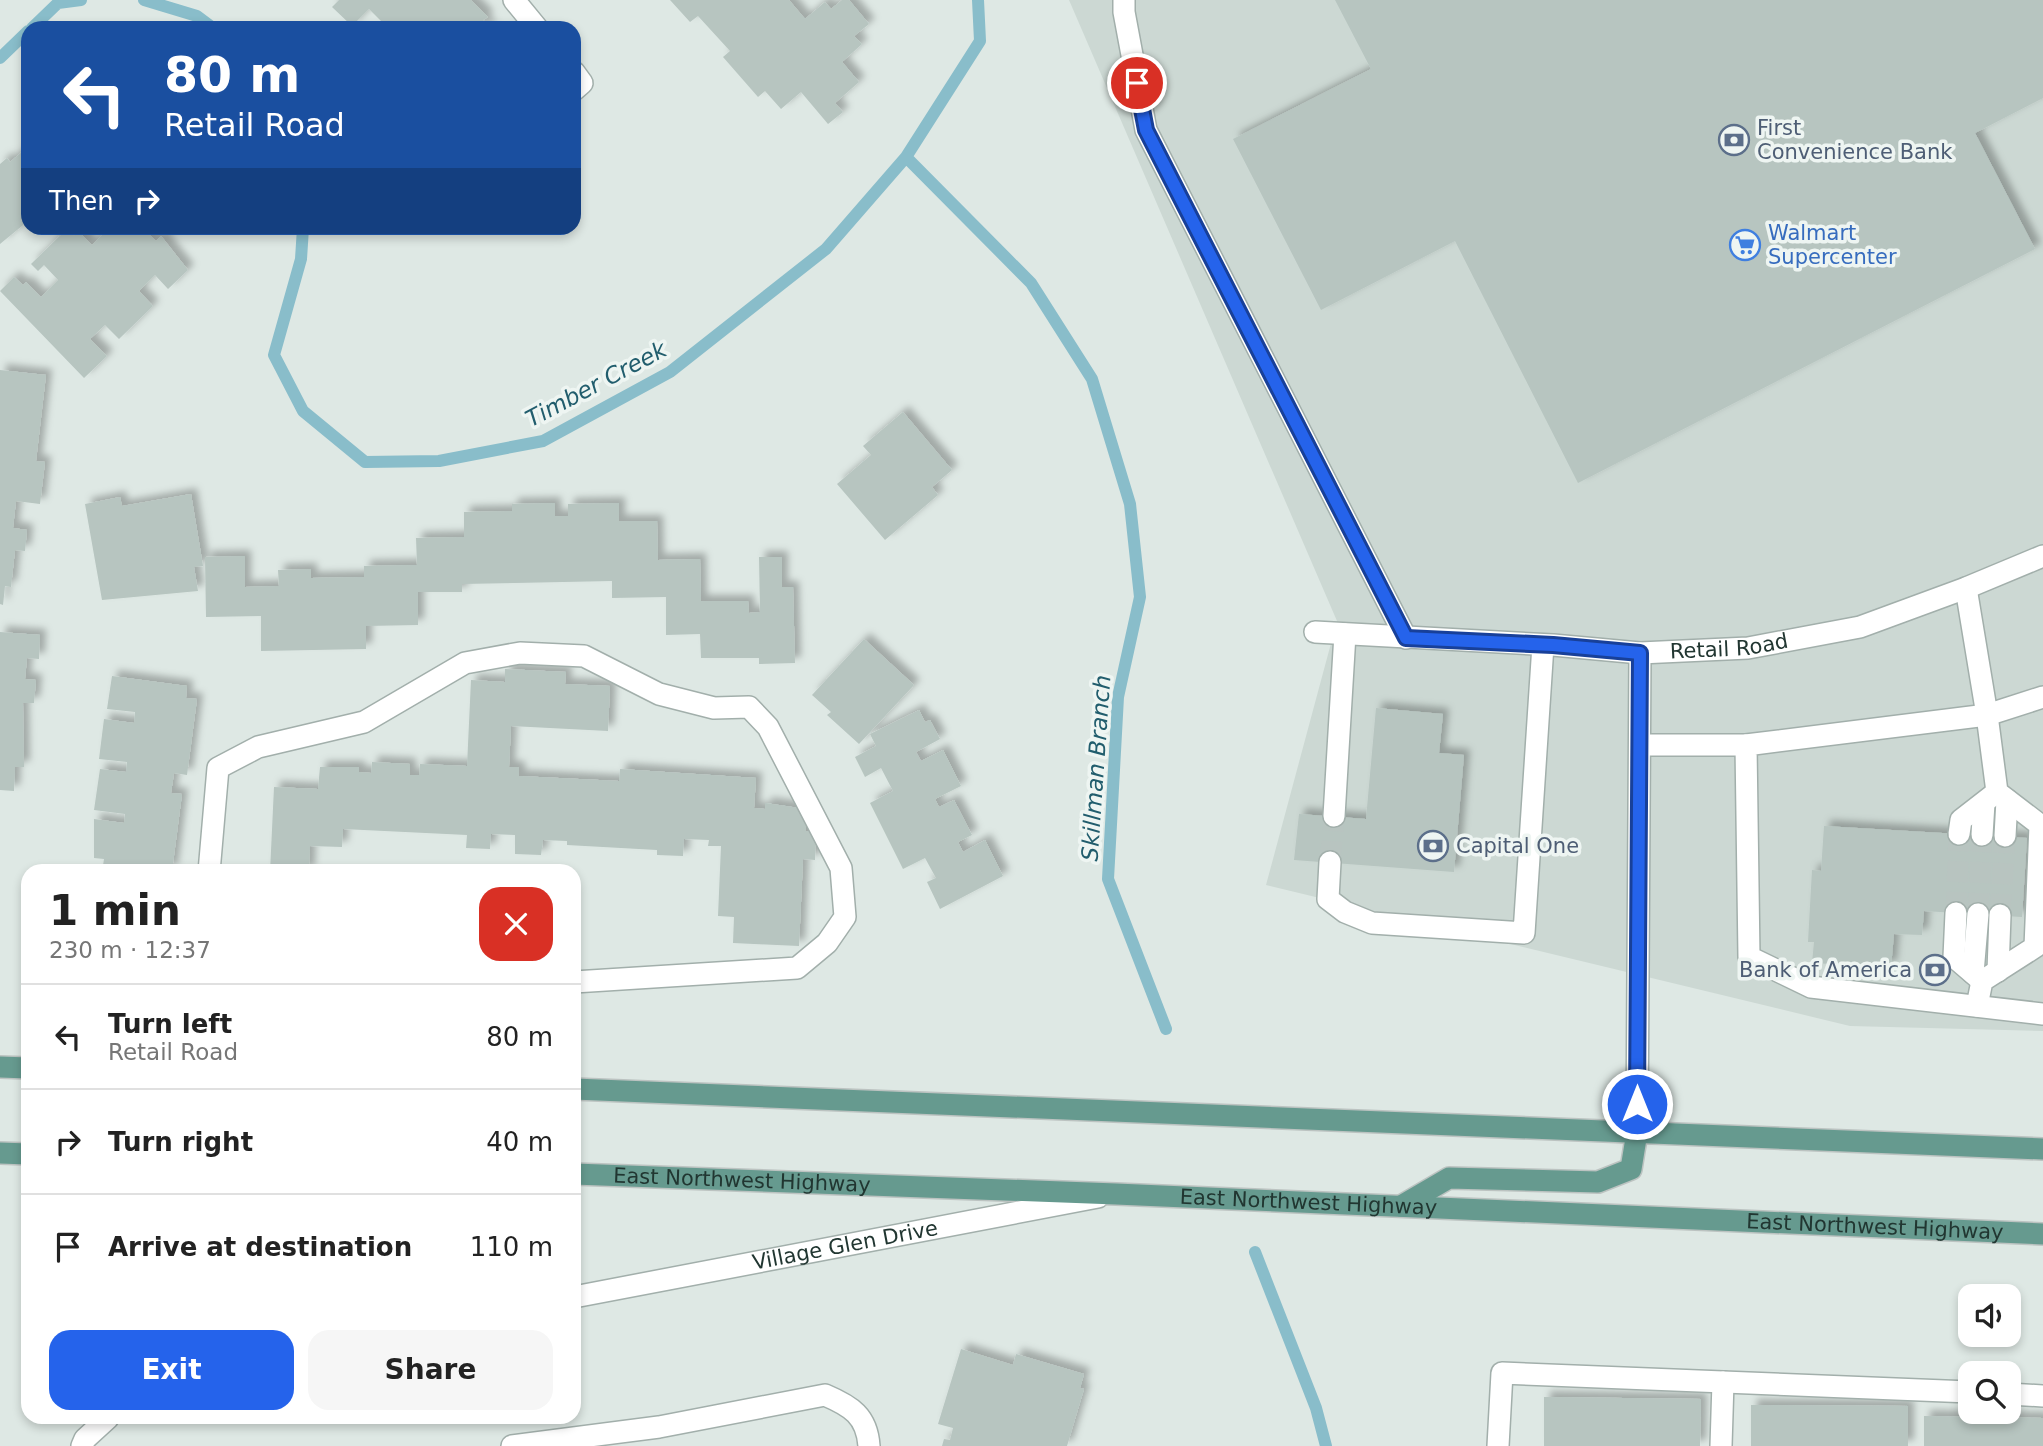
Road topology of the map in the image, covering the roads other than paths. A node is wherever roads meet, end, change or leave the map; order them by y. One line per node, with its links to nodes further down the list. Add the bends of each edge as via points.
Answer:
1 (514, 0): 3 (street)
2 (1124, 0): 8 (street, via 1146,130)
3 (531, 21)
4 (2043, 556): 5 (street, Retail Road)
5 (1966, 589): 10 (street, Retail Road, via 1860,627 1748,648); 12 (street)
6 (1315, 632): 7 (street, Retail Road)
7 (1345, 634): 8 (street, Retail Road); 16 (street)
8 (1406, 638): 9 (street, Retail Road)
9 (1543, 645): 10 (street, Retail Road); 20 (street, via 1524,933 1372,923 1328,899)
10 (1640, 653): 13 (street)
11 (2043, 697): 12 (street)
12 (1987, 715): 14 (street); 15 (street)
13 (1640, 745): 14 (street); 32 (street)
14 (1746, 745): 27 (street, via 1749,957 1811,988)
15 (1996, 798): 17 (street, via 1961,820); 18 (street); 19 (street); 25 (street, via 2040,825 2035,947)
16 (1334, 816)
17 (1959, 834)
18 (1982, 835)
19 (2005, 836)
20 (1330, 863)
21 (210, 864): 26 (street, via 218,768 258,747 365,722 464,663 520,653 584,656 659,694 714,708 749,707 768,727 841,868 845,917 827,943 797,968)
22 (1956, 913): 25 (street, via 1954,957)
23 (1978, 914): 25 (street)
24 (2000, 915): 25 (street)
25 (1985, 975): 27 (street)
26 (581, 982)
27 (1977, 1006): 28 (street)
28 (2043, 1013)
29 (0, 1067): 30 (main road)
30 (21, 1068)
31 (581, 1089): 32 (main road)
32 (1637, 1132): 33 (main road); 38 (main road, via 1631,1169 1598,1182 1448,1178)
33 (2043, 1149)
34 (0, 1153): 35 (main road)
35 (21, 1154)
36 (581, 1174): 37 (main road, East Northwest Highway)
37 (1116, 1194): 38 (main road, East Northwest Highway); 40 (street, Village Glen Drive)
38 (1400, 1206): 39 (main road, East Northwest Highway)
39 (2043, 1234)
40 (581, 1296)
41 (1723, 1382): 42 (street); 49 (street, via 1502,1373); 50 (street)
42 (1958, 1392)
43 (2021, 1395): 44 (street)
44 (2043, 1396)
45 (101, 1424): 46 (street)
46 (82, 1446)
47 (512, 1446): 48 (street, via 659,1427 825,1395 857,1413)
48 (869, 1446)
49 (1498, 1446)
50 (1721, 1446)

